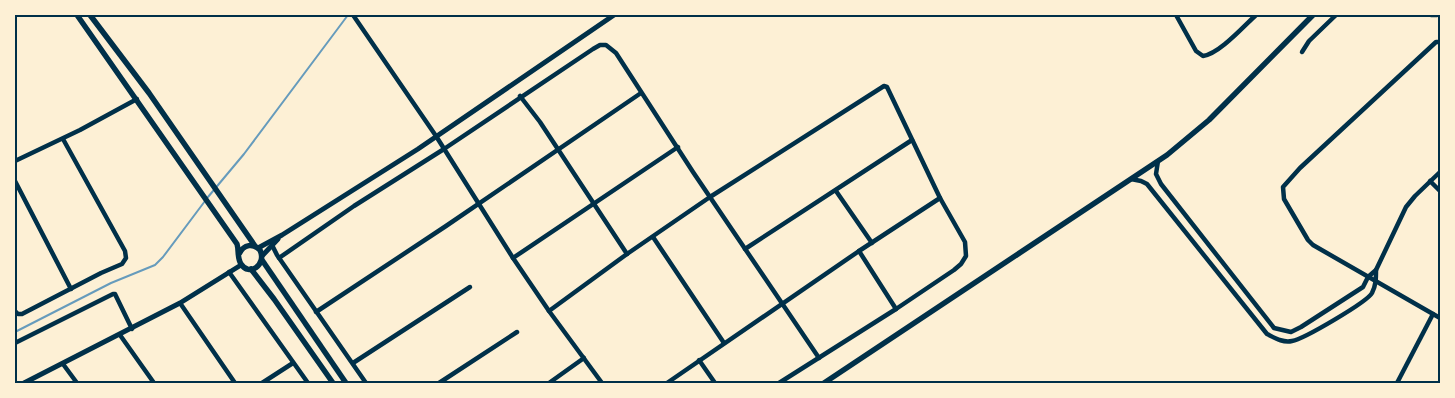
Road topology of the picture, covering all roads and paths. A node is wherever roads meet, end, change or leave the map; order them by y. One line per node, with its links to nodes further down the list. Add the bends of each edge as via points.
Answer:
1 (77, 15): 15 (main road)
2 (90, 15): 38 (main road, via 149,93)
3 (353, 15): 16 (street)
4 (614, 15): 16 (street)
5 (1176, 15): 6 (street, via 1196,51 1203,56 1217,50)
6 (1256, 15)
7 (1313, 15): 23 (main road, via 1209,120)
8 (1336, 15): 12 (street)
9 (1431, 15): 10 (street)
10 (1437, 15)
11 (1440, 42): 50 (street, via 1436,42 1307,161 1283,187 1284,199 1313,245)
12 (1302, 52)
13 (641, 93): 14 (street, via 616,53 606,45 600,45); 19 (street); 21 (street)
14 (520, 96): 20 (street); 21 (street)
15 (137, 99): 17 (street); 41 (main road, via 237,244)
16 (436, 136): 20 (street); 34 (street)
17 (63, 139): 22 (street); 53 (street, via 126,258 122,264)
18 (912, 140): 28 (street); 30 (street, via 884,86); 31 (street)
19 (678, 147): 30 (street); 33 (street)
20 (444, 149): 32 (street); 44 (street)
21 (557, 150): 32 (street); 33 (street)
22 (15, 161)
23 (1158, 161): 25 (main road); 50 (street, via 1157,178 1274,328 1290,332 1301,327 1359,291)
24 (1440, 172): 27 (street)
25 (1131, 179): 51 (street, via 1146,184 1266,334 1282,342 1306,336 1368,298); 88 (main road)
26 (15, 181): 53 (street)
27 (1430, 181): 29 (street); 48 (street, via 1406,207)
28 (836, 191): 36 (street); 39 (street)
29 (1440, 191)
30 (710, 197): 35 (street); 39 (street)
31 (940, 198): 36 (street); 56 (street, via 965,242 966,256 961,264)
32 (480, 203): 45 (street); 59 (street)
33 (592, 203): 42 (street); 45 (street)
34 (282, 235): 37 (street); 38 (street)
35 (653, 237): 42 (street); 65 (street)
36 (872, 243): 40 (street)
37 (272, 245): 43 (street); 44 (street)
38 (256, 247): 41 (main road, via 247,246); 43 (main road)
39 (745, 249): 55 (street)
40 (859, 251): 55 (street); 56 (street)
41 (239, 254): 46 (main road)
42 (627, 254): 58 (street)
43 (262, 258): 47 (main road, via 258,266); 80 (main road)
44 (279, 258): 59 (street)
45 (513, 258): 58 (street)
46 (241, 265): 47 (main road); 49 (street)
47 (251, 269): 79 (main road)
48 (1376, 270): 50 (street); 51 (street)
49 (229, 272): 54 (street); 70 (street)
50 (1368, 277): 51 (street)
51 (1376, 283): 60 (street)
52 (470, 287): 71 (street)
53 (70, 289): 57 (street, via 22,314)
54 (180, 303): 62 (street); 76 (street)
55 (782, 304): 65 (street); 68 (street)
56 (896, 309): 68 (street)
57 (15, 311)
58 (549, 311): 67 (street)
59 (316, 312): 71 (street)
60 (1432, 314): 61 (street); 89 (street)
61 (1440, 318)
62 (132, 329): 64 (street); 66 (street, via 113,294)
63 (516, 332): 82 (street)
64 (120, 335): 72 (street); 75 (street)
65 (724, 343): 69 (street)
66 (15, 344)
67 (584, 358): 83 (street); 84 (street)
68 (819, 358): 87 (street)
69 (699, 360): 85 (street); 86 (street)
70 (293, 362): 77 (street); 78 (street)
71 (353, 363): 81 (street)
72 (63, 364): 73 (street); 74 (street)
73 (24, 383)
74 (77, 383)
75 (154, 383)
76 (235, 383)
77 (262, 383)
78 (308, 383)
79 (333, 383)
80 (346, 383)
81 (366, 383)
82 (439, 383)
83 (549, 383)
84 (602, 383)
85 (667, 383)
86 (715, 383)
87 (779, 383)
88 (824, 383)
89 (1397, 383)

